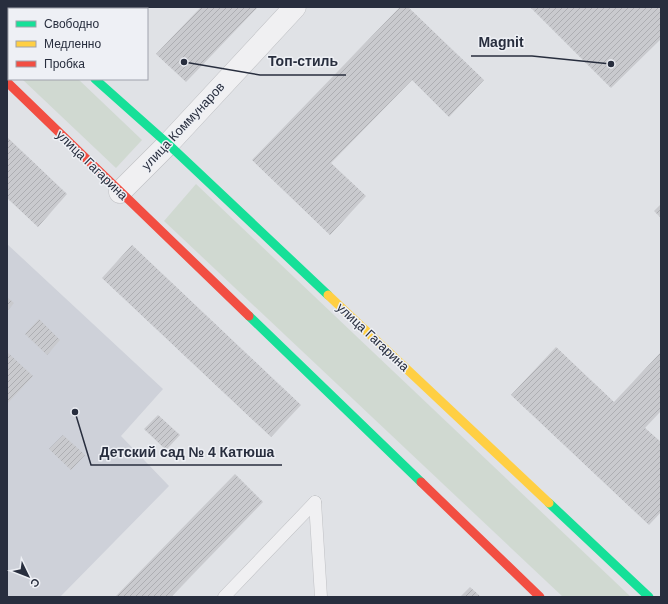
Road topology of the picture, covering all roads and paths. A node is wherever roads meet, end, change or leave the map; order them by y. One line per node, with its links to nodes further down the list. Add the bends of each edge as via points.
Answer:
1 (295, 7): 4 (street, улица Коммунаров)
2 (96, 80): 4 (street, улица Гагарина)
3 (7, 82): 5 (street, улица Гагарина)
4 (168, 144): 5 (street, улица Коммунаров); 9 (street, улица Гагарина)
5 (120, 192): 8 (street, улица Гагарина)
6 (224, 597): 7 (lane, via 315,502)
7 (321, 597)
8 (540, 597)
9 (649, 597)

